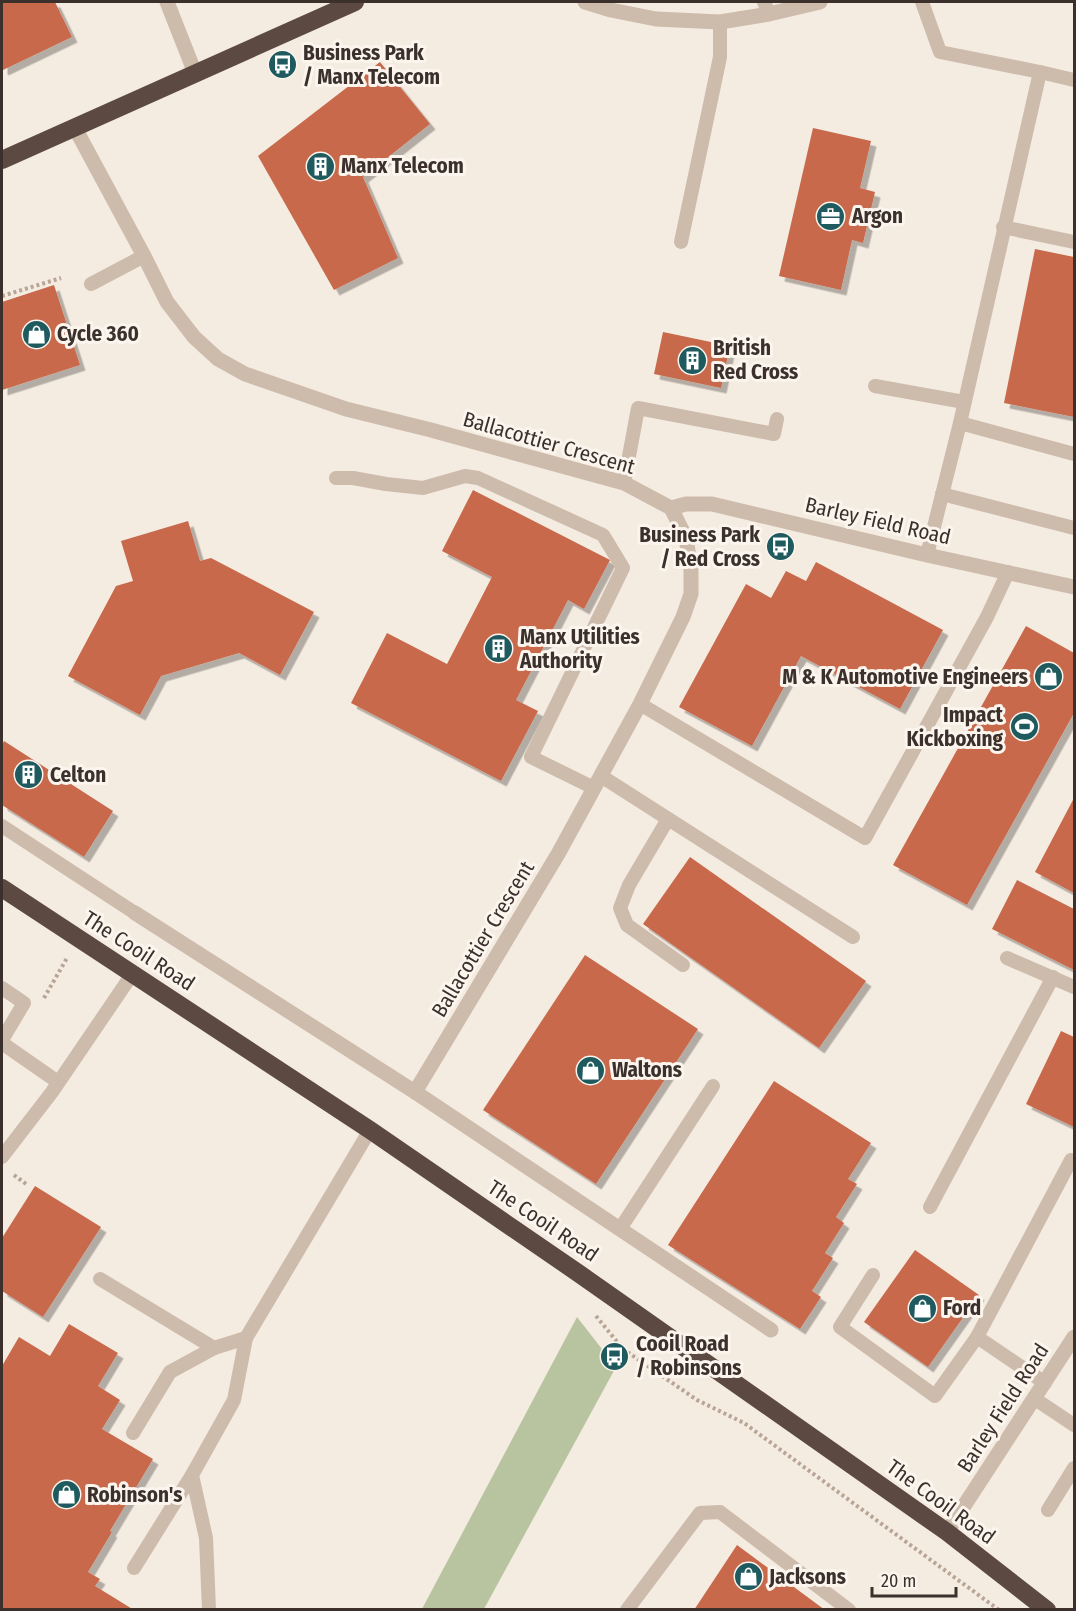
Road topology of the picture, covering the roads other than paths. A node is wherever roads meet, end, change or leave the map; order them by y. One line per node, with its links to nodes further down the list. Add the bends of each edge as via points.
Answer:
1 (167, 2): 9 (street)
2 (355, 2): 9 (highway)
3 (585, 2): 7 (street, via 656,19)
4 (819, 2): 6 (street)
5 (922, 2): 8 (lane, via 940,52)
6 (766, 8): 7 (street)
7 (720, 22): 14 (lane, via 720,57)
8 (1040, 72): 10 (lane); 13 (lane)
9 (195, 73): 11 (highway)
10 (1074, 80)
11 (75, 128): 12 (highway); 16 (street, Ballacottier Crescent)
12 (2, 160)
13 (1004, 227): 15 (lane); 19 (lane)
14 (681, 242)
15 (1074, 242)
16 (144, 256): 17 (lane); 24 (street, Ballacottier Crescent, via 167,302 194,337 218,359 245,374 346,409)
17 (91, 284)
18 (875, 386): 19 (lane)
19 (964, 402): 21 (lane)
20 (777, 419): 24 (lane, via 774,434 638,408)
21 (960, 423): 22 (lane); 25 (lane)
22 (1074, 454)
23 (336, 478): 32 (lane, via 423,488 465,476 478,478 603,535 623,568 531,757)
24 (624, 483): 26 (street, Ballacottier Crescent)
25 (942, 494): 27 (lane); 28 (lane)
26 (671, 508): 28 (street, Barley Field Road, via 712,504); 31 (street, Ballacottier Crescent, via 686,538 691,594)
27 (1074, 528)
28 (927, 555): 29 (street, Barley Field Road)
29 (1008, 572): 30 (street, Barley Field Road); 31 (lane, via 865,838)
30 (1074, 587)
31 (640, 704): 32 (street, Ballacottier Crescent)
32 (598, 782): 33 (lane); 47 (street, Ballacottier Crescent)
33 (668, 819): 37 (lane); 39 (lane, via 620,908 627,925)
34 (2, 826): 36 (lane)
35 (2, 888): 40 (highway, The Cooil Road)
36 (135, 913): 47 (street)
37 (853, 937)
38 (1007, 958): 41 (lane)
39 (683, 965)
40 (133, 973): 45 (lane); 48 (highway, The Cooil Road)
41 (1053, 977): 42 (lane); 51 (lane)
42 (1074, 987)
43 (2, 988): 44 (lane, via 24,1004)
44 (2, 1042): 45 (lane)
45 (58, 1082): 49 (lane)
46 (712, 1086): 52 (lane)
47 (415, 1092): 52 (street)
48 (370, 1130): 58 (lane); 67 (highway, The Cooil Road)
49 (2, 1157)
50 (1071, 1160): 56 (lane)
51 (930, 1207)
52 (620, 1229): 55 (street)
53 (873, 1275): 56 (lane, via 840,1327 935,1396)
54 (100, 1279): 59 (lane)
55 (771, 1330)
56 (977, 1337): 60 (lane)
57 (1074, 1337): 60 (street, Barley Field Road)
58 (246, 1338): 59 (lane); 65 (lane, via 234,1400)
59 (214, 1348): 63 (lane, via 170,1372)
60 (1045, 1383): 61 (street, Barley Field Road)
61 (1035, 1399): 62 (lane); 67 (street, Barley Field Road)
62 (1074, 1425)
63 (134, 1433)
64 (1074, 1468): 66 (lane)
65 (192, 1475): 68 (lane); 69 (lane, via 206,1538)
66 (1048, 1510)
67 (947, 1532): 72 (highway, The Cooil Road)
68 (134, 1568)
69 (209, 1610)
70 (627, 1610): 71 (lane, via 700,1513 720,1512)
71 (849, 1610)
72 (1047, 1610)

